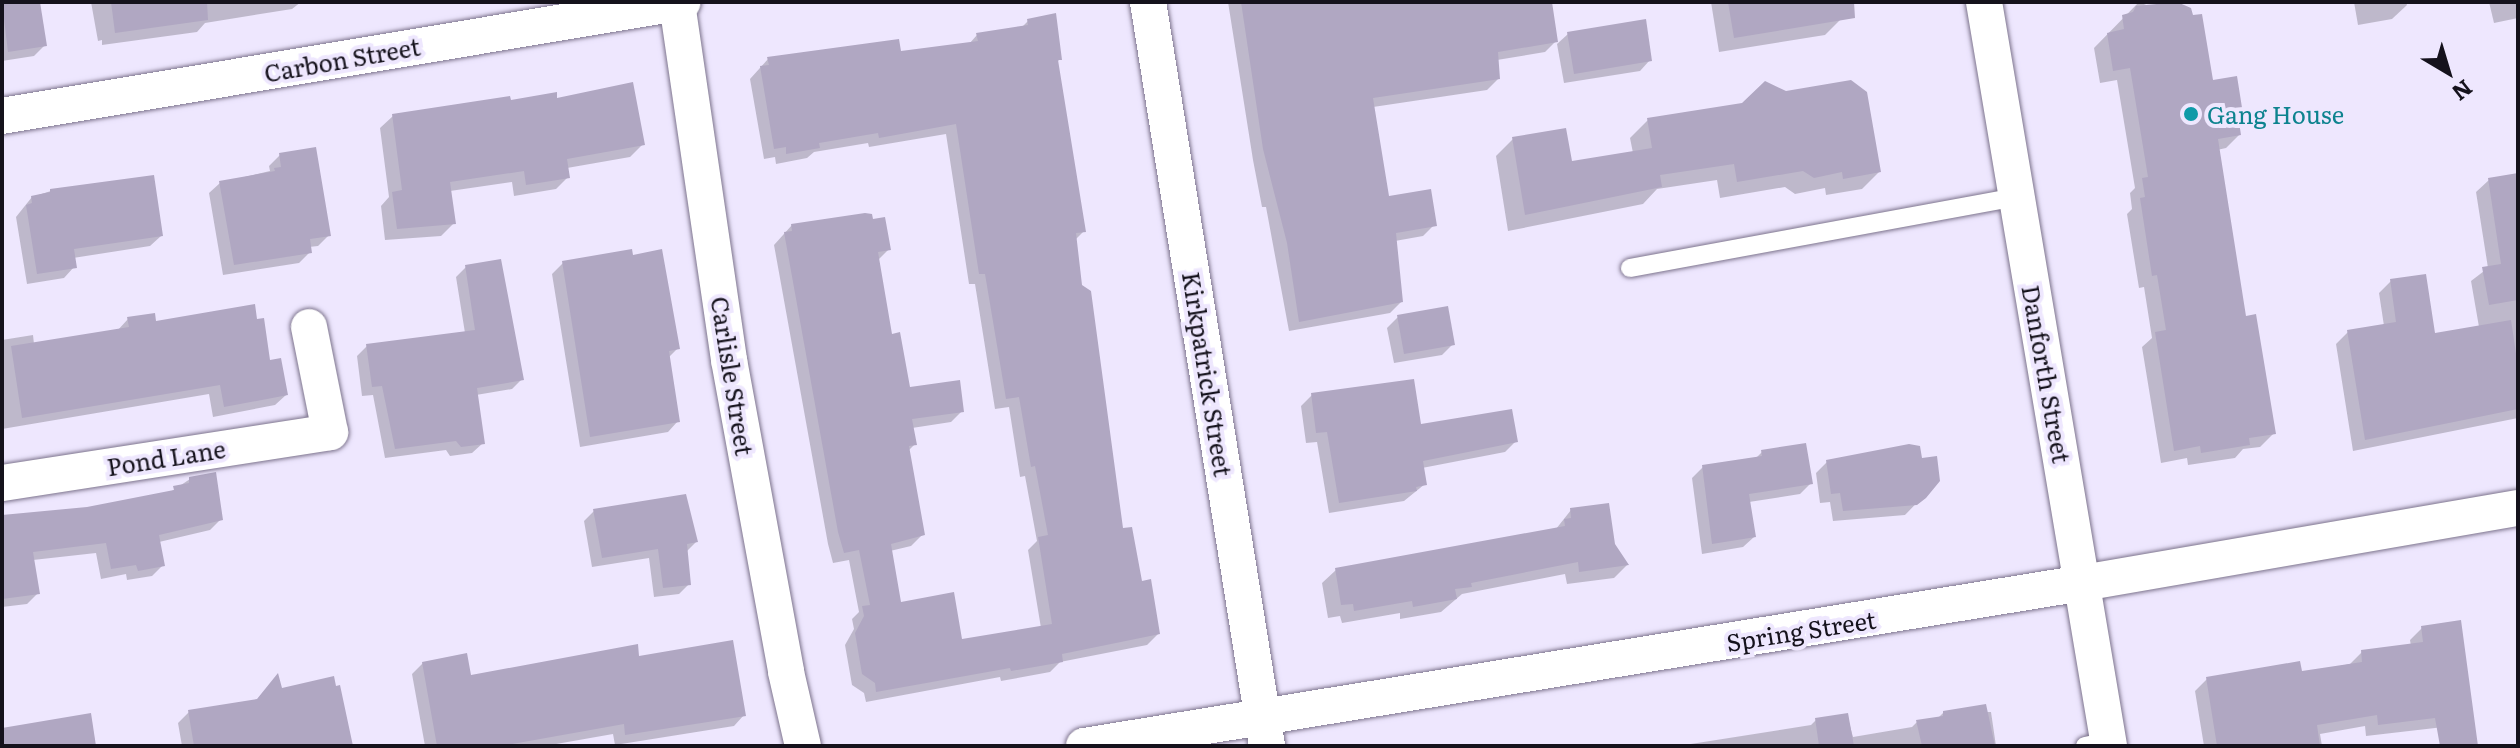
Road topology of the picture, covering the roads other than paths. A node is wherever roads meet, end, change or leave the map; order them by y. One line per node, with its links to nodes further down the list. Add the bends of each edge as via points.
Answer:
1 (683, 2): 4 (street, Carbon Street)
2 (1148, 2): 12 (street, Kirkpatrick Street)
3 (1984, 2): 6 (street, Danforth Street)
4 (677, 3): 5 (street, Carbon Street); 14 (street, Carlisle Street, via 729,360)
5 (2, 116)
6 (2017, 197): 7 (lane); 11 (street, Danforth Street)
7 (1630, 268)
8 (309, 327): 9 (street, Pond Lane, via 330,432)
9 (2, 483)
10 (2518, 508): 11 (street, Spring Street)
11 (2083, 583): 12 (street, Spring Street); 13 (street, Danforth Street)
12 (1265, 732): 15 (street, Spring Street)
13 (2101, 744)
14 (803, 746)
15 (1084, 746)

